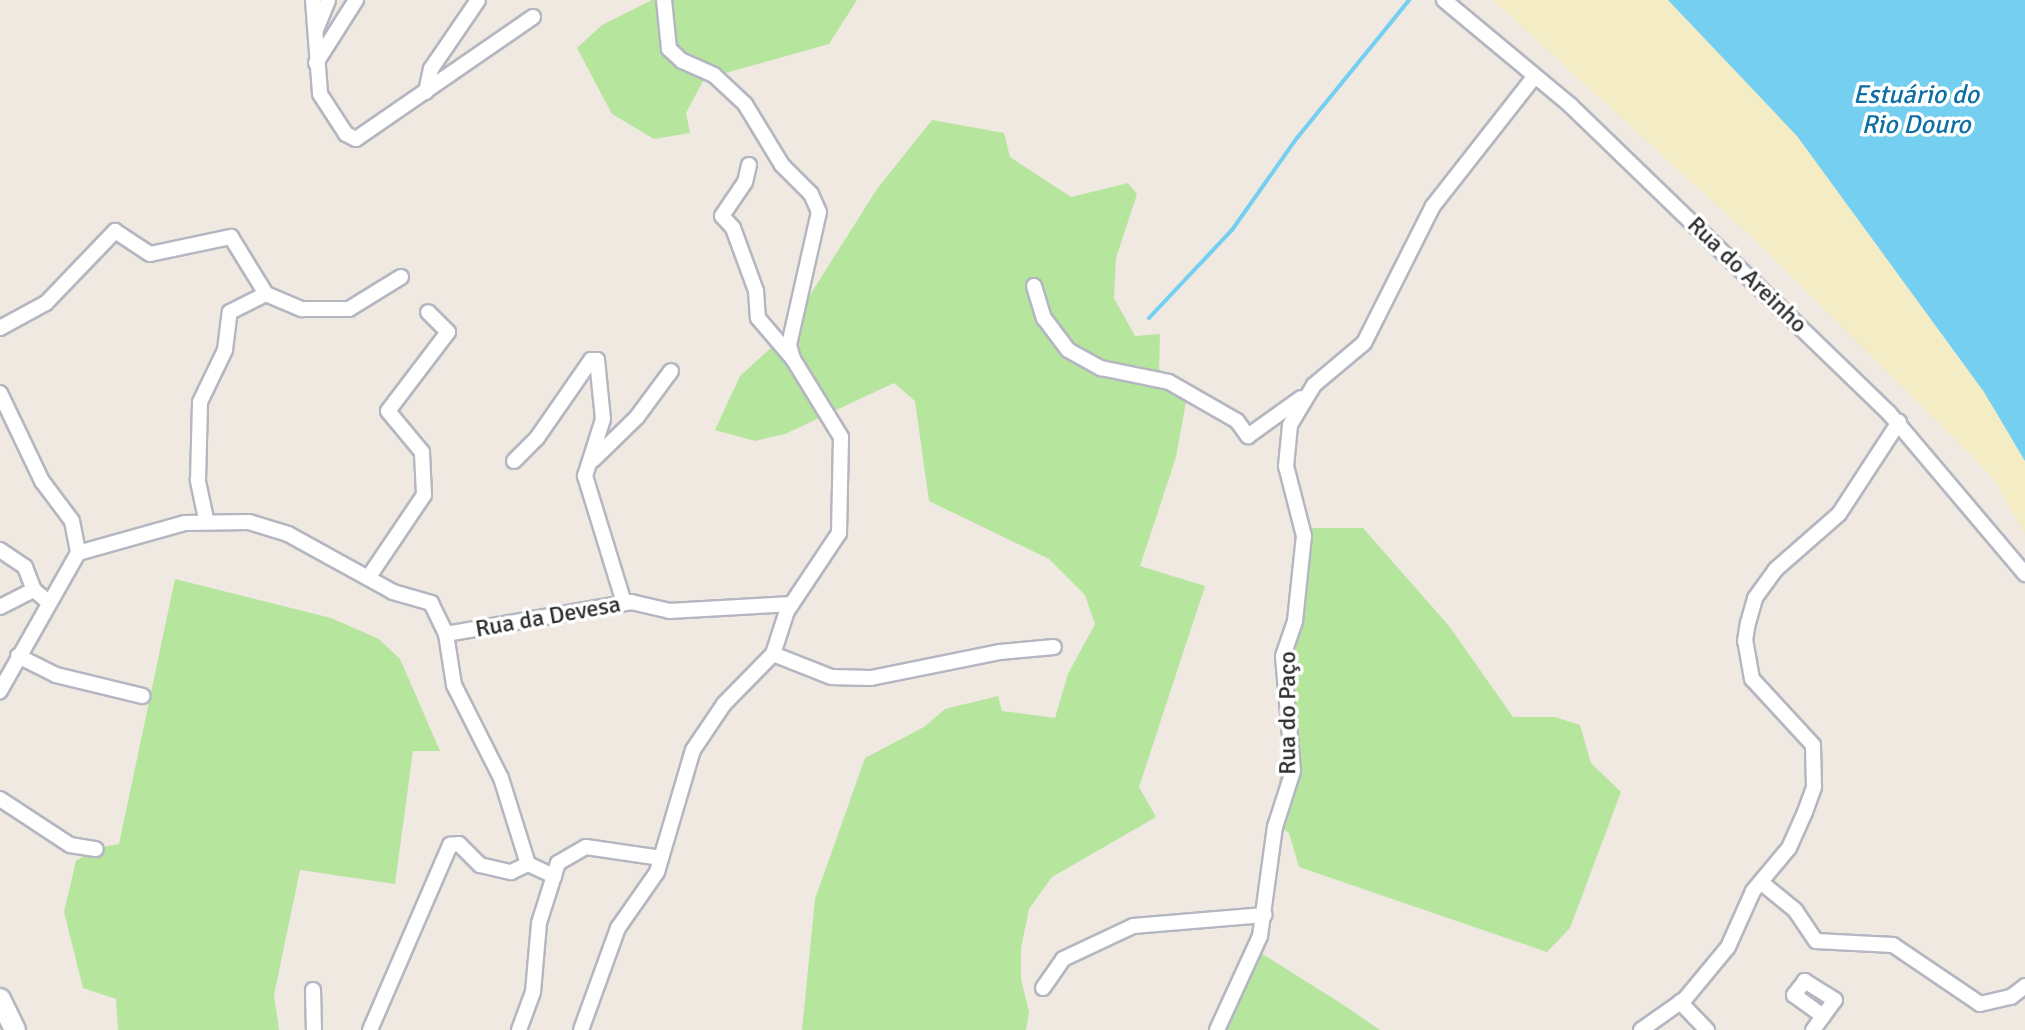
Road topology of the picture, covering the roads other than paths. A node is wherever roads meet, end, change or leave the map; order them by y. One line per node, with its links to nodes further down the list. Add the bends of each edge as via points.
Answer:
1 (313, 0): 8 (street)
2 (328, 0): 8 (street)
3 (356, 0): 9 (street)
4 (478, 0): 11 (street, via 431,69)
5 (664, 0): 18 (street, via 663,32 669,49 714,75 745,104 819,212 789,345)
6 (1444, 0): 10 (street, Rua do Areinho)
7 (533, 17): 11 (street)
8 (316, 30): 9 (street)
9 (314, 67): 11 (street, via 320,94 346,134 356,139)
10 (1535, 76): 21 (street, Rua do Paço, via 1433,206 1364,343); 22 (street, Rua do Areinho)
11 (426, 92)
12 (749, 165): 18 (street, via 745,182 722,216 733,228 756,291 753,306 758,318)
13 (401, 277): 15 (street, via 349,309 330,313 302,309)
14 (1034, 286): 21 (street, Rua do Paço, via 1044,318 1068,350 1101,368 1169,382 1237,421 1248,436)
15 (266, 294): 17 (street, via 231,237 150,254 115,231 46,303); 25 (street, via 230,312 225,350 200,402 198,480)
16 (428, 312): 29 (street, via 448,332 388,411 422,452 424,495)
17 (0, 328)
18 (793, 359): 33 (street, via 841,437 839,533)
19 (671, 371): 24 (street, via 637,417)
20 (0, 393): 27 (street, via 42,481 72,521)
21 (1308, 393): 47 (street, Rua do Paço, via 1284,445 1304,536 1304,569 1283,656 1293,771 1275,827)
22 (1899, 422): 28 (street, Rua do Areinho); 46 (street, via 1839,514 1775,570 1755,598 1745,641 1752,679 1807,736 1815,758 1805,812 1789,848)
23 (514, 461): 24 (street, via 537,438 591,360 597,360 603,419)
24 (587, 466): 32 (street, via 590,501)
25 (206, 519): 27 (street); 29 (street, via 269,525)
26 (0, 550): 30 (street, via 25,567)
27 (78, 553): 31 (street)
28 (2025, 574)
29 (368, 578): 35 (street, via 431,603)
30 (34, 590): 31 (street); 34 (street)
31 (47, 601): 38 (street)
32 (624, 603): 33 (street, Rua da Devesa, via 669,611); 35 (street, Rua da Devesa)
33 (792, 604): 37 (street)
34 (0, 607)
35 (446, 634): 44 (street, via 454,685 501,778)
36 (1054, 647): 37 (street, via 1000,652 871,678 831,677)
37 (773, 654): 43 (street, via 724,704 693,750)
38 (18, 656): 39 (street); 40 (street, via 56,675)
39 (0, 691)
40 (143, 696)
41 (0, 799): 42 (street, via 70,845)
42 (96, 849)
43 (661, 858): 45 (street, via 586,847 558,863); 58 (street, via 652,883 618,928)
44 (528, 864): 45 (street); 56 (street, via 511,872 480,865 459,844 450,845)
45 (554, 876): 57 (street, via 535,948 533,992)
46 (1762, 883): 48 (street, via 1795,910 1816,941 1893,945 1980,1004 2011,997); 52 (street, via 1753,891 1728,947)
47 (1265, 915): 49 (street, via 1133,926 1063,959); 59 (street, Rua do Paço)
48 (2025, 986)
49 (1043, 988)
50 (313, 990): 55 (street)
51 (0, 999): 54 (street)
52 (1680, 1002): 60 (street); 61 (street)
53 (1823, 1016): 62 (street)
54 (15, 1030)
55 (314, 1030)
56 (370, 1030)
57 (519, 1030)
58 (581, 1030)
59 (1217, 1030)
60 (1641, 1030)
61 (1707, 1030)
62 (1813, 1030)

